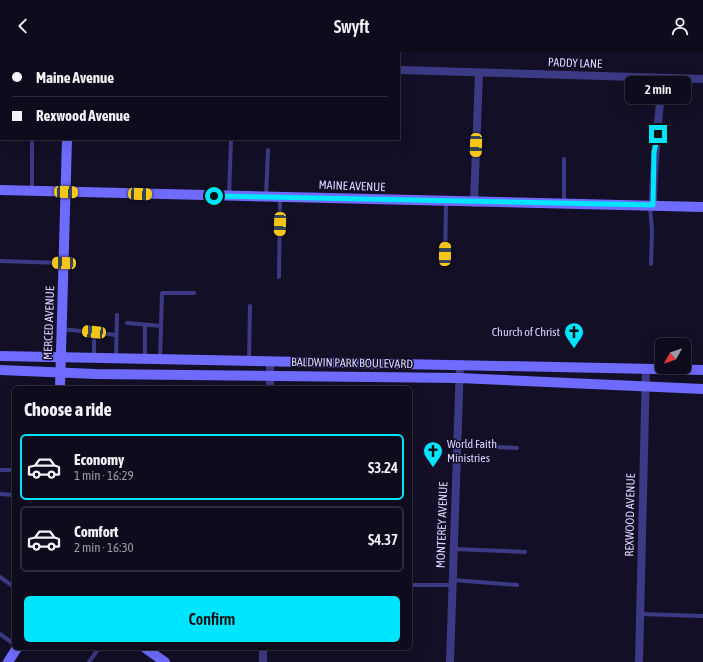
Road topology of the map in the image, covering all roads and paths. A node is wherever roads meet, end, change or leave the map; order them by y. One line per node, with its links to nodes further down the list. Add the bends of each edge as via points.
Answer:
1 (400, 70): 2 (street, PADDY LANE)
2 (479, 73): 3 (street, PADDY LANE); 17 (street)
3 (662, 78): 4 (street, PADDY LANE); 19 (street)
4 (703, 79)
5 (67, 140): 12 (main road, MERCED AVENUE)
6 (231, 140): 13 (lane)
7 (32, 142): 11 (lane)
8 (268, 150): 14 (lane)
9 (564, 159): 18 (lane)
10 (0, 190): 11 (main road, MAINE AVENUE)
11 (32, 191): 12 (main road, MAINE AVENUE)
12 (66, 192): 13 (main road, MAINE AVENUE); 22 (main road, MERCED AVENUE)
13 (229, 196): 14 (main road, MAINE AVENUE)
14 (266, 197): 15 (main road, MAINE AVENUE)
15 (280, 198): 16 (main road, MAINE AVENUE); 25 (lane)
16 (446, 202): 17 (main road, MAINE AVENUE); 23 (lane)
17 (474, 203): 18 (main road, MAINE AVENUE)
18 (564, 204): 19 (main road, MAINE AVENUE)
19 (651, 205): 20 (main road, MAINE AVENUE); 24 (lane)
20 (703, 207)
21 (0, 261): 22 (lane)
22 (64, 263): 32 (main road, MERCED AVENUE)
23 (445, 264)
24 (651, 264)
25 (278, 277)
26 (194, 293): 31 (lane, via 162,293)
27 (250, 306): 41 (lane)
28 (117, 314): 34 (lane)
29 (127, 324): 30 (lane)
30 (145, 325): 31 (lane); 39 (lane)
31 (161, 326): 40 (lane)
32 (62, 329): 33 (lane); 36 (main road, MERCED AVENUE)
33 (94, 332): 34 (lane); 37 (lane)
34 (116, 334): 38 (lane)
35 (0, 356): 36 (main road, BALDWIN PARK BOULEVARD)
36 (61, 357): 37 (main road, BALDWIN PARK BOULEVARD); 47 (main road, MERCED AVENUE)
37 (94, 358): 38 (main road, BALDWIN PARK BOULEVARD)
38 (116, 358): 39 (main road, BALDWIN PARK BOULEVARD)
39 (145, 359): 40 (main road, BALDWIN PARK BOULEVARD)
40 (160, 359): 41 (main road, BALDWIN PARK BOULEVARD)
41 (249, 361): 42 (main road, BALDWIN PARK BOULEVARD)
42 (270, 362): 43 (main road, BALDWIN PARK BOULEVARD); 48 (street)
43 (460, 364): 44 (main road, BALDWIN PARK BOULEVARD); 49 (street, MONTEREY AVENUE)
44 (646, 368): 46 (main road, BALDWIN PARK BOULEVARD); 52 (street, REXWOOD AVENUE)
45 (0, 370): 47 (main road, BALDWIN PARK BOULEVARD)
46 (703, 370)
47 (60, 371): 48 (main road, BALDWIN PARK BOULEVARD); 50 (main road, MERCED AVENUE)
48 (270, 376): 49 (main road, BALDWIN PARK BOULEVARD); 51 (street)
49 (459, 378): 52 (main road, BALDWIN PARK BOULEVARD); 54 (street, MONTEREY AVENUE)
50 (60, 386)
51 (270, 386)
52 (645, 387): 53 (main road, BALDWIN PARK BOULEVARD); 67 (street, REXWOOD AVENUE)
53 (703, 388)
54 (457, 445): 55 (lane); 60 (street, MONTEREY AVENUE)
55 (517, 448)
56 (0, 470): 57 (lane)
57 (12, 470)
58 (0, 494): 59 (lane)
59 (12, 494)
60 (454, 549): 61 (lane); 63 (street, MONTEREY AVENUE)
61 (525, 552)
62 (0, 577): 64 (lane)
63 (453, 583): 65 (lane); 66 (lane); 79 (street, MONTEREY AVENUE)
64 (12, 585)
65 (412, 585)
66 (517, 585)
67 (640, 614): 68 (lane); 80 (street, REXWOOD AVENUE)
68 (703, 616)
69 (0, 634): 70 (lane)
70 (12, 643)
71 (16, 650): 76 (main road)
72 (98, 650): 77 (lane)
73 (148, 650): 75 (main road)
74 (263, 650): 78 (street)
75 (163, 661)
76 (8, 662)
77 (89, 662)
78 (262, 662)
79 (450, 662)
80 (639, 662)

